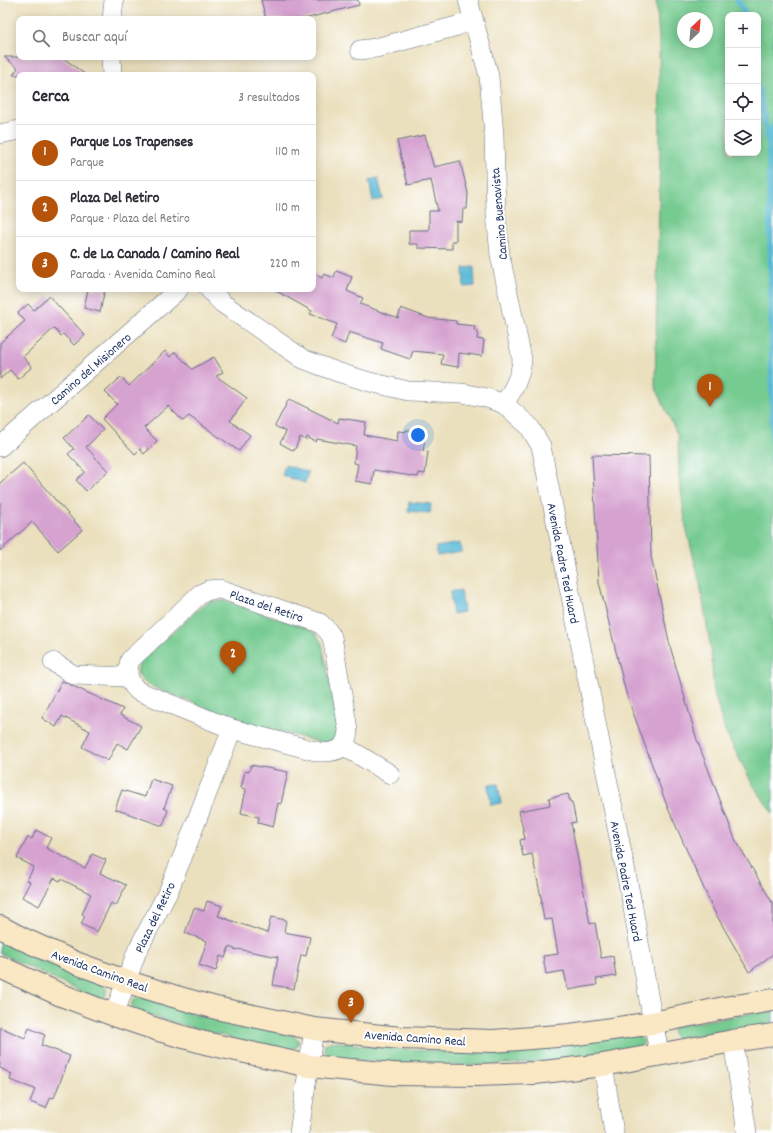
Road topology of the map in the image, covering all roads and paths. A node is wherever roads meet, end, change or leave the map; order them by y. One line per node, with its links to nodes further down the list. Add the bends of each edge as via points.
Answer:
1 (114, 0): 3 (street)
2 (468, 0): 4 (street, Camino Buenavista)
3 (112, 16)
4 (473, 20): 5 (street, via 376,48); 12 (street, Camino Buenavista, via 489,76 500,255 522,359 518,379)
5 (360, 50)
6 (111, 60): 7 (street)
7 (112, 72)
8 (16, 131): 9 (street)
9 (0, 134)
10 (176, 292): 13 (street, Camino del Misionero)
11 (211, 292): 12 (street, Avenida Padre Ted Huard, via 303,359 370,382 408,390 462,393)
12 (504, 404): 24 (street, Avenida Padre Ted Huard, via 529,426 541,446 633,908)
13 (0, 447)
14 (53, 662): 15 (street, via 74,675)
15 (128, 677): 16 (street, via 138,691); 17 (street, Plaza del Retiro, via 130,660 200,594 220,589 320,623 327,630 332,637 348,729)
16 (232, 729): 17 (street, via 319,752 330,753); 21 (street, Plaza del Retiro, via 168,892 137,951)
17 (344, 746): 18 (street)
18 (390, 774)
19 (0, 928): 21 (main road, Avenida Camino Real, via 76,963)
20 (0, 967): 23 (main road)
21 (125, 981): 23 (street, Plaza del Retiro); 25 (main road, Avenida Camino Real, via 216,1008)
22 (773, 1000): 24 (main road, Avenida Camino Real)
23 (114, 1015): 29 (main road, via 205,1043)
24 (652, 1023): 25 (main road, Avenida Camino Real, via 570,1035 493,1041 402,1038); 28 (street, Avenida Padre Ted Huard)
25 (314, 1029): 29 (street)
26 (773, 1035): 27 (main road)
27 (732, 1041): 28 (main road); 33 (street)
28 (660, 1055): 30 (main road)
29 (309, 1066): 30 (main road, via 393,1074 476,1075 535,1073); 31 (street)
30 (603, 1066): 32 (street)
31 (299, 1133)
32 (614, 1133)
33 (747, 1133)

